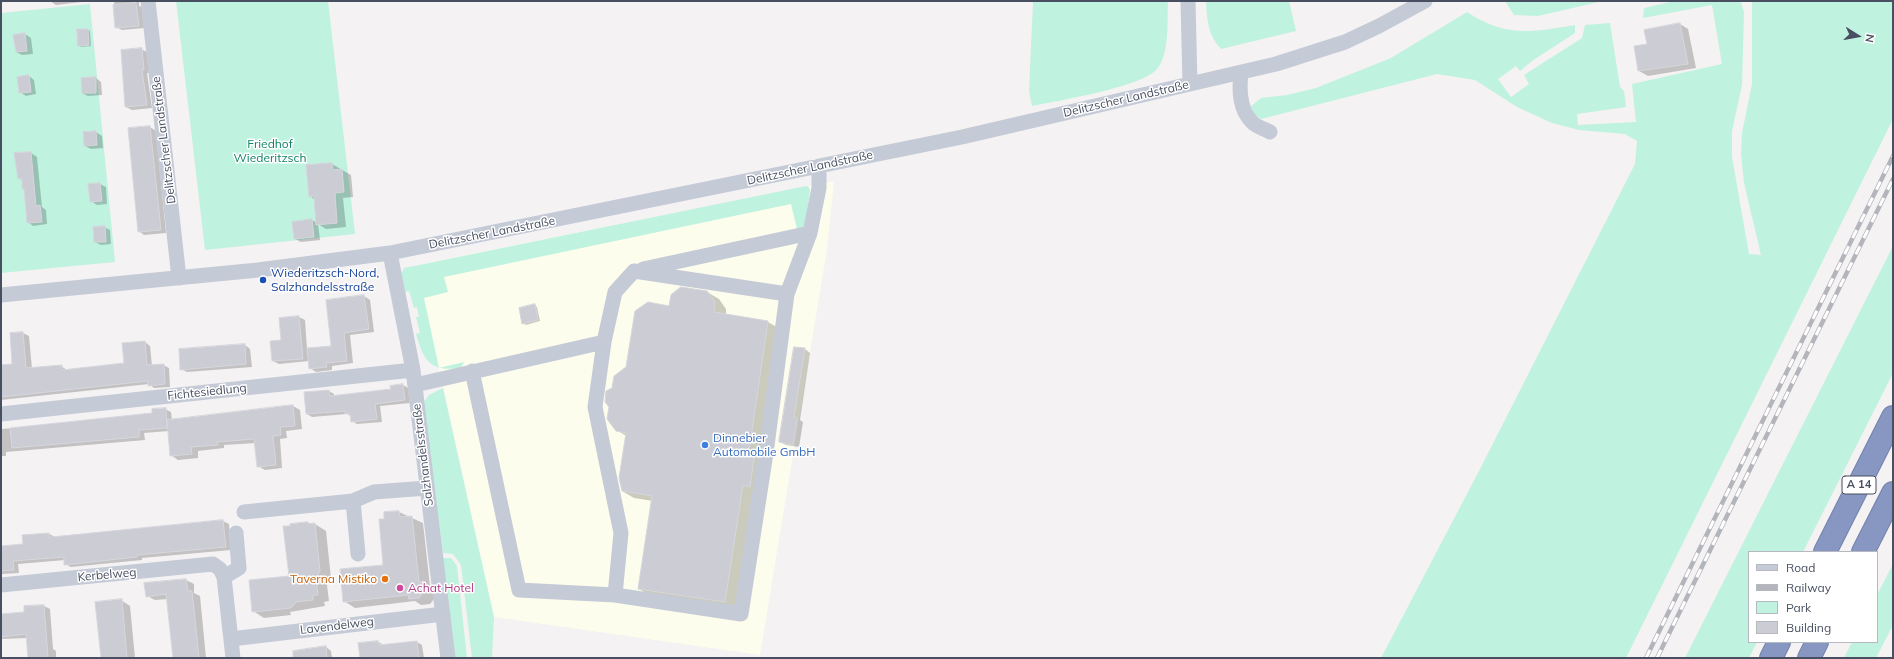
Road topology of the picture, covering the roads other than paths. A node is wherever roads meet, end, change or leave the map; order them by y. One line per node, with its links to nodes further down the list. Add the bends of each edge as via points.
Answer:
1 (148, 1): 11 (street, Delitzscher Landstraße)
2 (1188, 1): 5 (street)
3 (1425, 1): 4 (street, Delitzscher Landstraße, via 1345,42)
4 (1241, 73): 5 (street, Delitzscher Landstraße); 6 (street, via 1240,90 1244,110 1254,124)
5 (1190, 84): 7 (street, Delitzscher Landstraße, via 962,137)
6 (1270, 132)
7 (819, 166): 8 (street, via 819,188); 9 (street, Delitzscher Landstraße)
8 (810, 233): 10 (street); 12 (street)
9 (390, 254): 11 (street, Delitzscher Landstraße); 16 (street, Salzhandelsstraße)
10 (634, 271): 12 (street); 14 (street, via 615,292)
11 (180, 278): 13 (street, Delitzscher Landstraße)
12 (787, 294): 29 (street, via 741,614)
13 (1, 295)
14 (604, 342): 15 (street, Fichtesiedlung); 29 (street, via 595,407 622,533)
15 (472, 371): 16 (street, Fichtesiedlung); 29 (street, via 519,590)
16 (414, 377): 17 (street, Fichtesiedlung); 19 (street, Salzhandelsstraße)
17 (1, 414)
18 (1893, 417): 24 (highway, A 14)
19 (427, 488): 21 (street, via 374,492); 30 (street, Salzhandelsstraße)
20 (1893, 493): 25 (highway, A 14)
21 (353, 501): 22 (street); 26 (street)
22 (244, 512)
23 (236, 533): 27 (street, via 239,568)
24 (1826, 551)
25 (1864, 551)
26 (358, 554)
27 (224, 577): 28 (street, Kerbelweg, via 220,569 213,564); 31 (street)
28 (1, 585)
29 (615, 595)
30 (443, 614): 31 (street, Lavendelweg); 35 (street, Salzhandelsstraße)
31 (231, 638): 34 (street)
32 (1778, 643): 36 (highway)
33 (1816, 643): 37 (highway)
34 (233, 658)
35 (448, 658)
36 (1771, 658)
37 (1809, 658)

